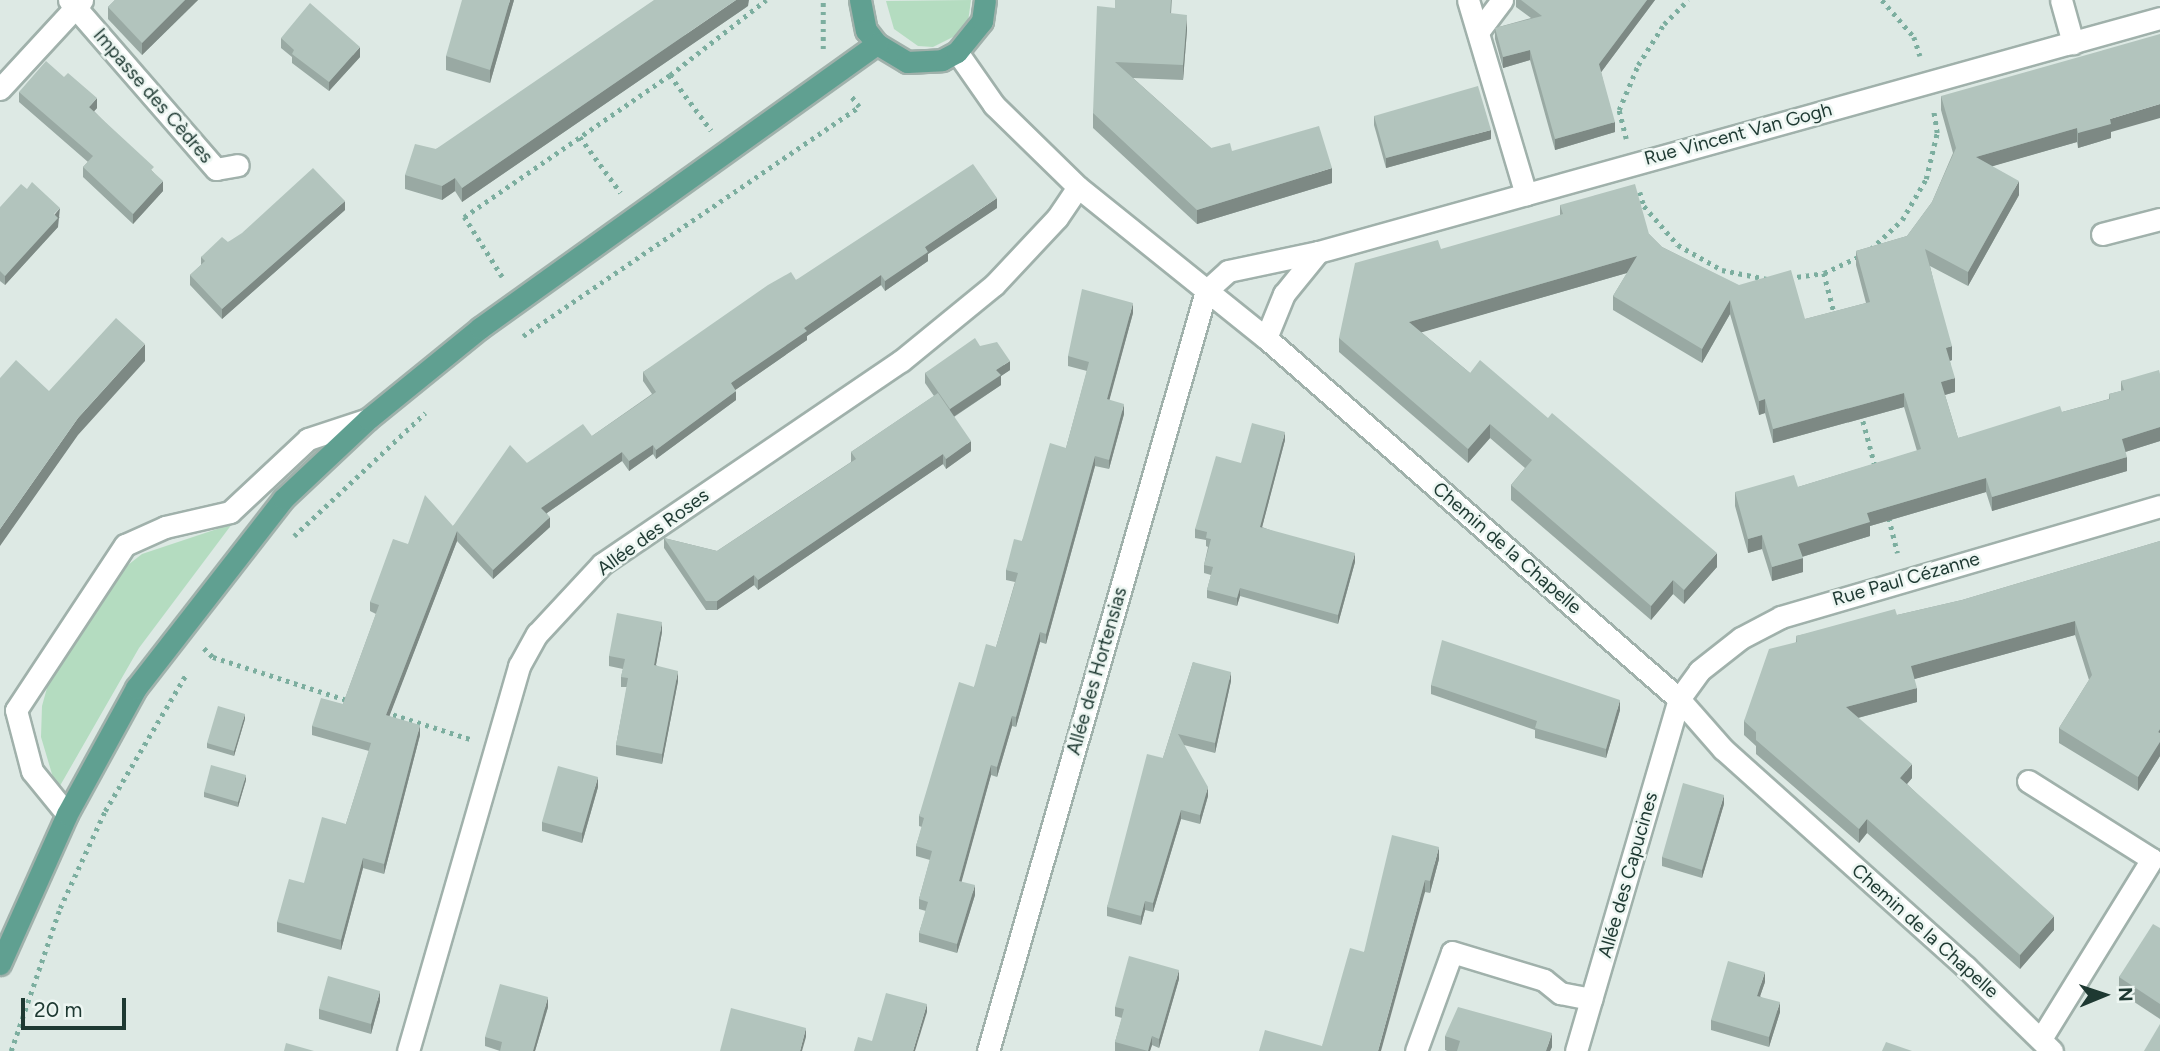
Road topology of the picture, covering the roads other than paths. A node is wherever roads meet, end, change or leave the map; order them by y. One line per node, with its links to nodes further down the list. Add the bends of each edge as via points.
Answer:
1 (860, 0): 10 (main road, via 866,30)
2 (985, 0): 11 (main road, via 982,21)
3 (1468, 0): 8 (street)
4 (1502, 0): 8 (street)
5 (2061, 0): 9 (street)
6 (75, 2): 12 (street); 13 (street, Impasse des Cèdres, via 216,169)
7 (2160, 18): 9 (street, Rue Vincent Van Gogh)
8 (1478, 32): 15 (street)
9 (2073, 43): 15 (street, Rue Vincent Van Gogh)
10 (877, 44): 11 (main road, via 907,62 942,60); 21 (main road, via 517,301)
11 (957, 52): 14 (street, Chemin de la Chapelle, via 994,106)
12 (0, 89)
13 (238, 165)
14 (1078, 187): 19 (street, Chemin de la Chapelle); 30 (street, Allée des Roses, via 994,285 922,344 602,564 554,616 519,666)
15 (1526, 195): 18 (street, Rue Vincent Van Gogh)
16 (2160, 219): 17 (street)
17 (2102, 234)
18 (1318, 252): 19 (street, Rue Vincent Van Gogh, via 1228,271); 20 (street, via 1284,294)
19 (1206, 291): 20 (street, Chemin de la Chapelle); 31 (street, Allée des Hortensias)
20 (1266, 338): 23 (street, Chemin de la Chapelle)
21 (368, 419): 25 (main road, via 283,499 136,688); 25 (street, via 308,439 230,512 165,527 125,545 16,710 32,771)
22 (2160, 506): 23 (street, Rue Paul Cézanne, via 1781,617 1741,638 1699,671)
23 (1679, 699): 28 (street, Allée des Capucines); 29 (street, Chemin de la Chapelle, via 1723,749)
24 (2028, 781): 26 (street)
25 (67, 814): 27 (main road)
26 (2156, 852): 29 (street)
27 (0, 964)
28 (1591, 999): 32 (street, via 1560,993 1544,980 1452,952); 33 (street, Allée des Capucines)
29 (2046, 1045)
30 (408, 1051)
31 (988, 1051)
32 (1416, 1051)
33 (1576, 1051)

